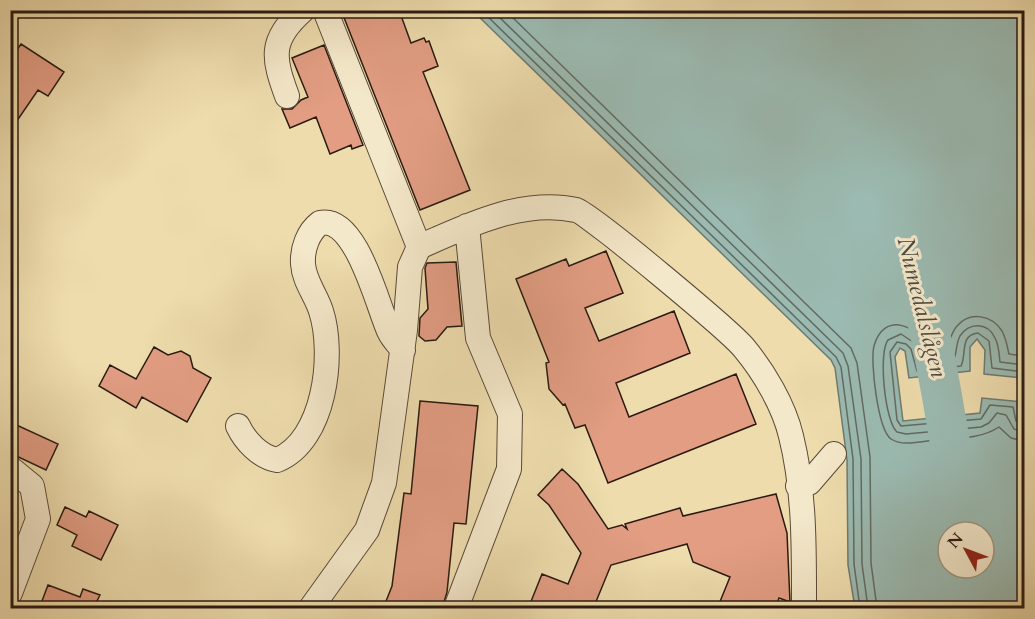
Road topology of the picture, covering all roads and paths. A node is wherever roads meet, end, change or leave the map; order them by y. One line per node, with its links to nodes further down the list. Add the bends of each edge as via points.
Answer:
1 (303, 10): 3 (street, via 280,38 275,64)
2 (325, 10): 5 (street)
3 (287, 96)
4 (467, 226): 5 (street); 10 (street, via 542,206 578,210 623,244 744,347 772,389 791,435); 13 (street, via 478,338 510,414 509,469)
5 (419, 248): 6 (street, via 410,267)
6 (403, 350): 7 (street, via 390,334 346,232 329,221 320,223 308,238 303,262 325,328 325,379 320,404 298,443 277,460 254,447); 12 (street, via 384,483 367,530)
7 (238, 426)
8 (834, 454): 10 (street, via 809,483)
9 (10, 468): 11 (street, via 32,486 38,519)
10 (798, 486): 14 (street, via 804,522)
11 (10, 593)
12 (312, 609)
13 (456, 609)
14 (804, 609)

